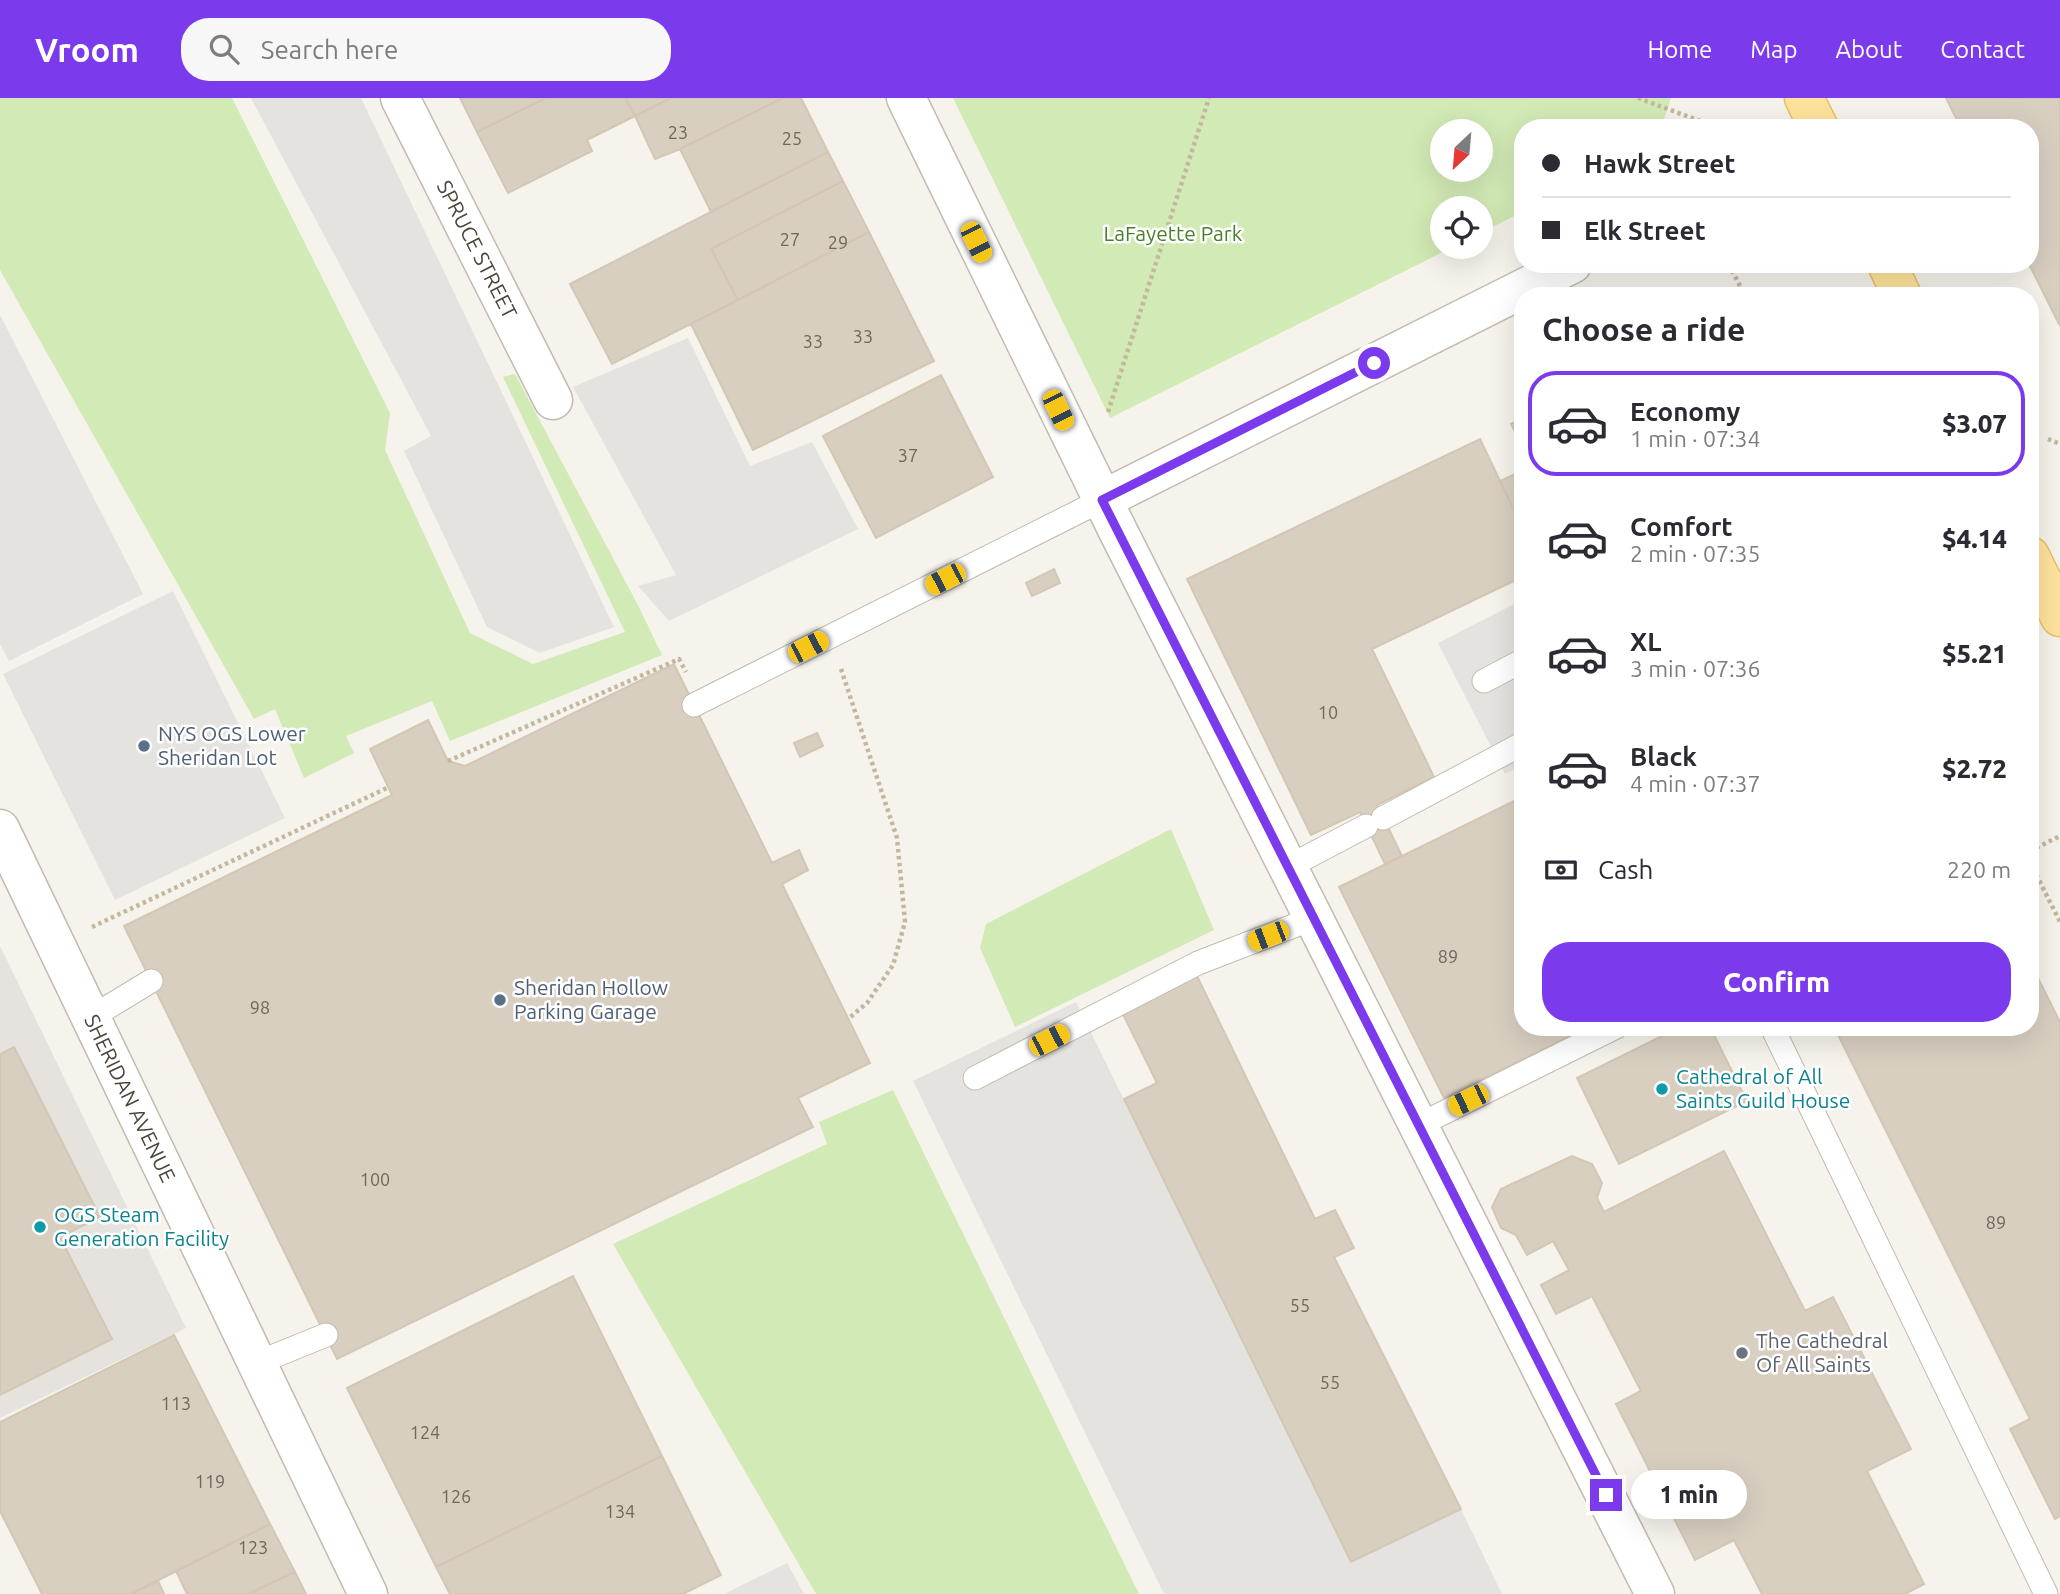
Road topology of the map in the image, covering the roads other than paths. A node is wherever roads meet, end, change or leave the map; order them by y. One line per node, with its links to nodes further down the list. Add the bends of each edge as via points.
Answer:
1 (400, 98): 8 (street, SPRUCE STREET)
2 (906, 98): 9 (street)
3 (1804, 98): 4 (main road)
4 (1814, 119)
5 (1554, 273): 6 (street)
6 (1526, 287)
7 (1514, 293): 9 (street)
8 (553, 400)
9 (1102, 500): 14 (lane); 17 (street)
10 (2039, 574): 11 (main road)
11 (2060, 617)
12 (1514, 665): 13 (lane)
13 (1484, 681)
14 (697, 703)
15 (1514, 748): 17 (lane)
16 (0, 829): 20 (street, SHERIDAN AVENUE)
17 (1288, 867): 18 (street)
18 (1314, 918): 23 (lane, via 1198,963); 24 (street)
19 (151, 981): 20 (lane)
20 (90, 1018): 26 (street, SHERIDAN AVENUE)
21 (1598, 1036): 24 (lane)
22 (1776, 1036): 29 (lane)
23 (975, 1078)
24 (1419, 1125): 28 (street)
25 (326, 1335): 26 (lane)
26 (257, 1363): 27 (street, SHERIDAN AVENUE)
27 (368, 1594)
28 (1655, 1594)
29 (2046, 1594)

